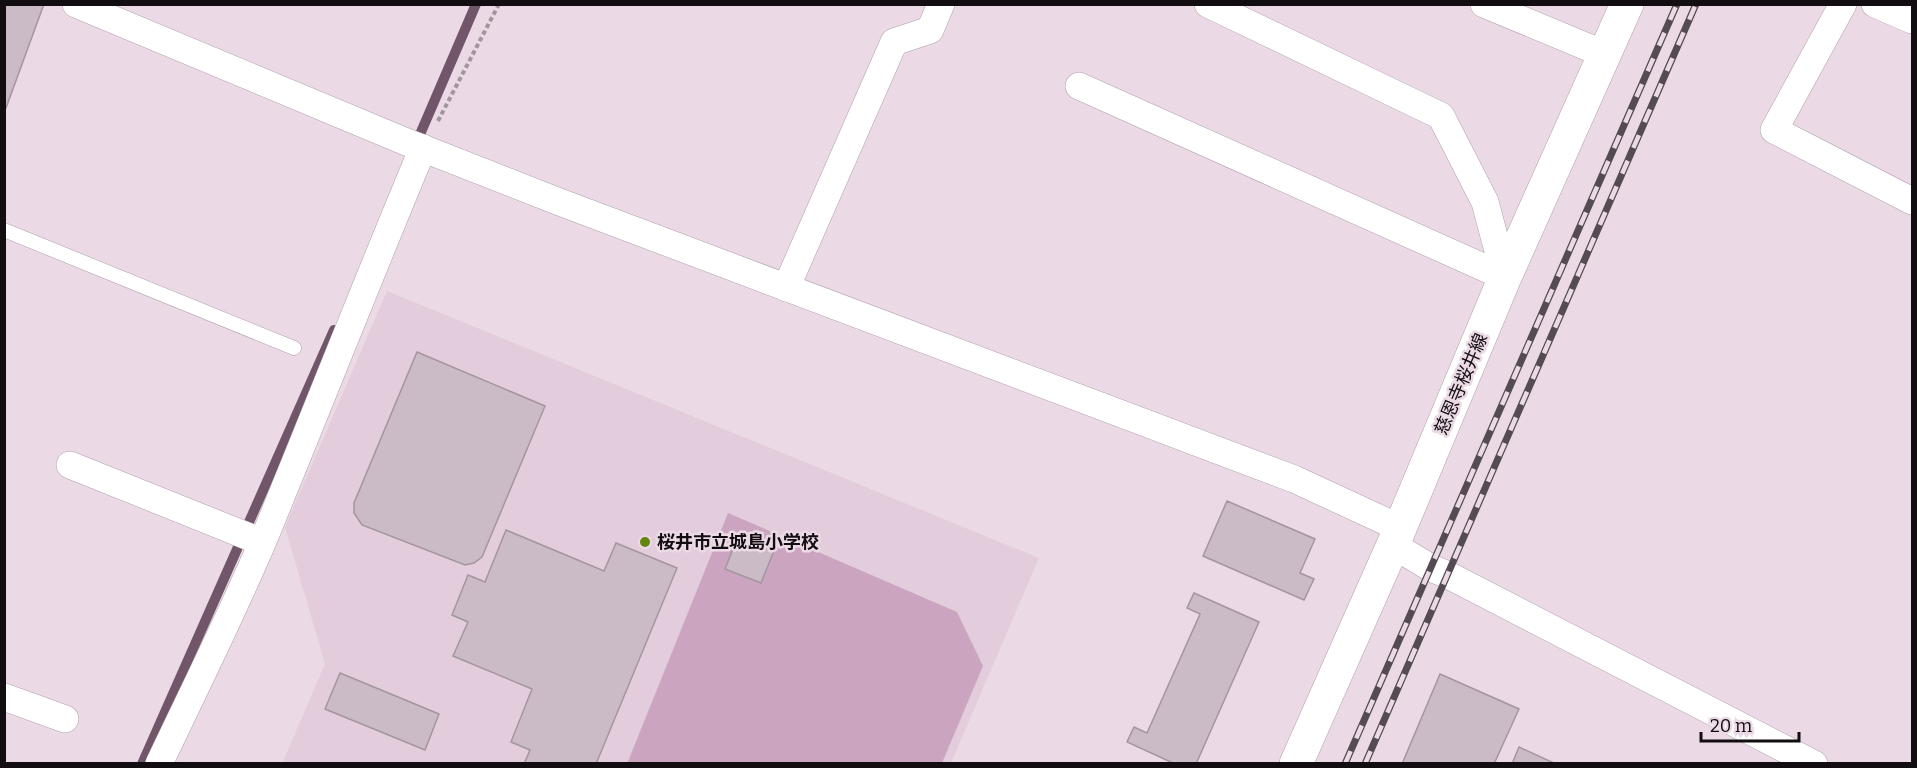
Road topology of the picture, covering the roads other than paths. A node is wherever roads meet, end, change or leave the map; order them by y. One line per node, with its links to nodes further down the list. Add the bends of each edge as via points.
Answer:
1 (76, 4): 11 (street)
2 (941, 4): 15 (street, via 930,30 894,42)
3 (1208, 4): 14 (street, via 1441,116 1485,202)
4 (1484, 4): 9 (street)
5 (1627, 4): 9 (main road, 慈恩寺桜井線)
6 (1843, 4): 12 (street, via 1774,130)
7 (1875, 4): 8 (street)
8 (1912, 20)
9 (1604, 54): 14 (main road, 慈恩寺桜井線)
10 (1079, 87): 14 (street)
11 (420, 147): 15 (street); 19 (street)
12 (1912, 201)
13 (4, 231): 16 (lane)
14 (1505, 277): 18 (main road, 慈恩寺桜井線)
15 (786, 288): 18 (street, via 1294,480)
16 (294, 348)
17 (70, 465): 19 (street)
18 (1396, 537): 23 (main road, 慈恩寺桜井線); 24 (street, via 1431,568)
19 (259, 540): 22 (street, via 229,618)
20 (4, 697): 21 (street)
21 (64, 719)
22 (159, 764)
23 (1296, 764)
24 (1814, 764)

